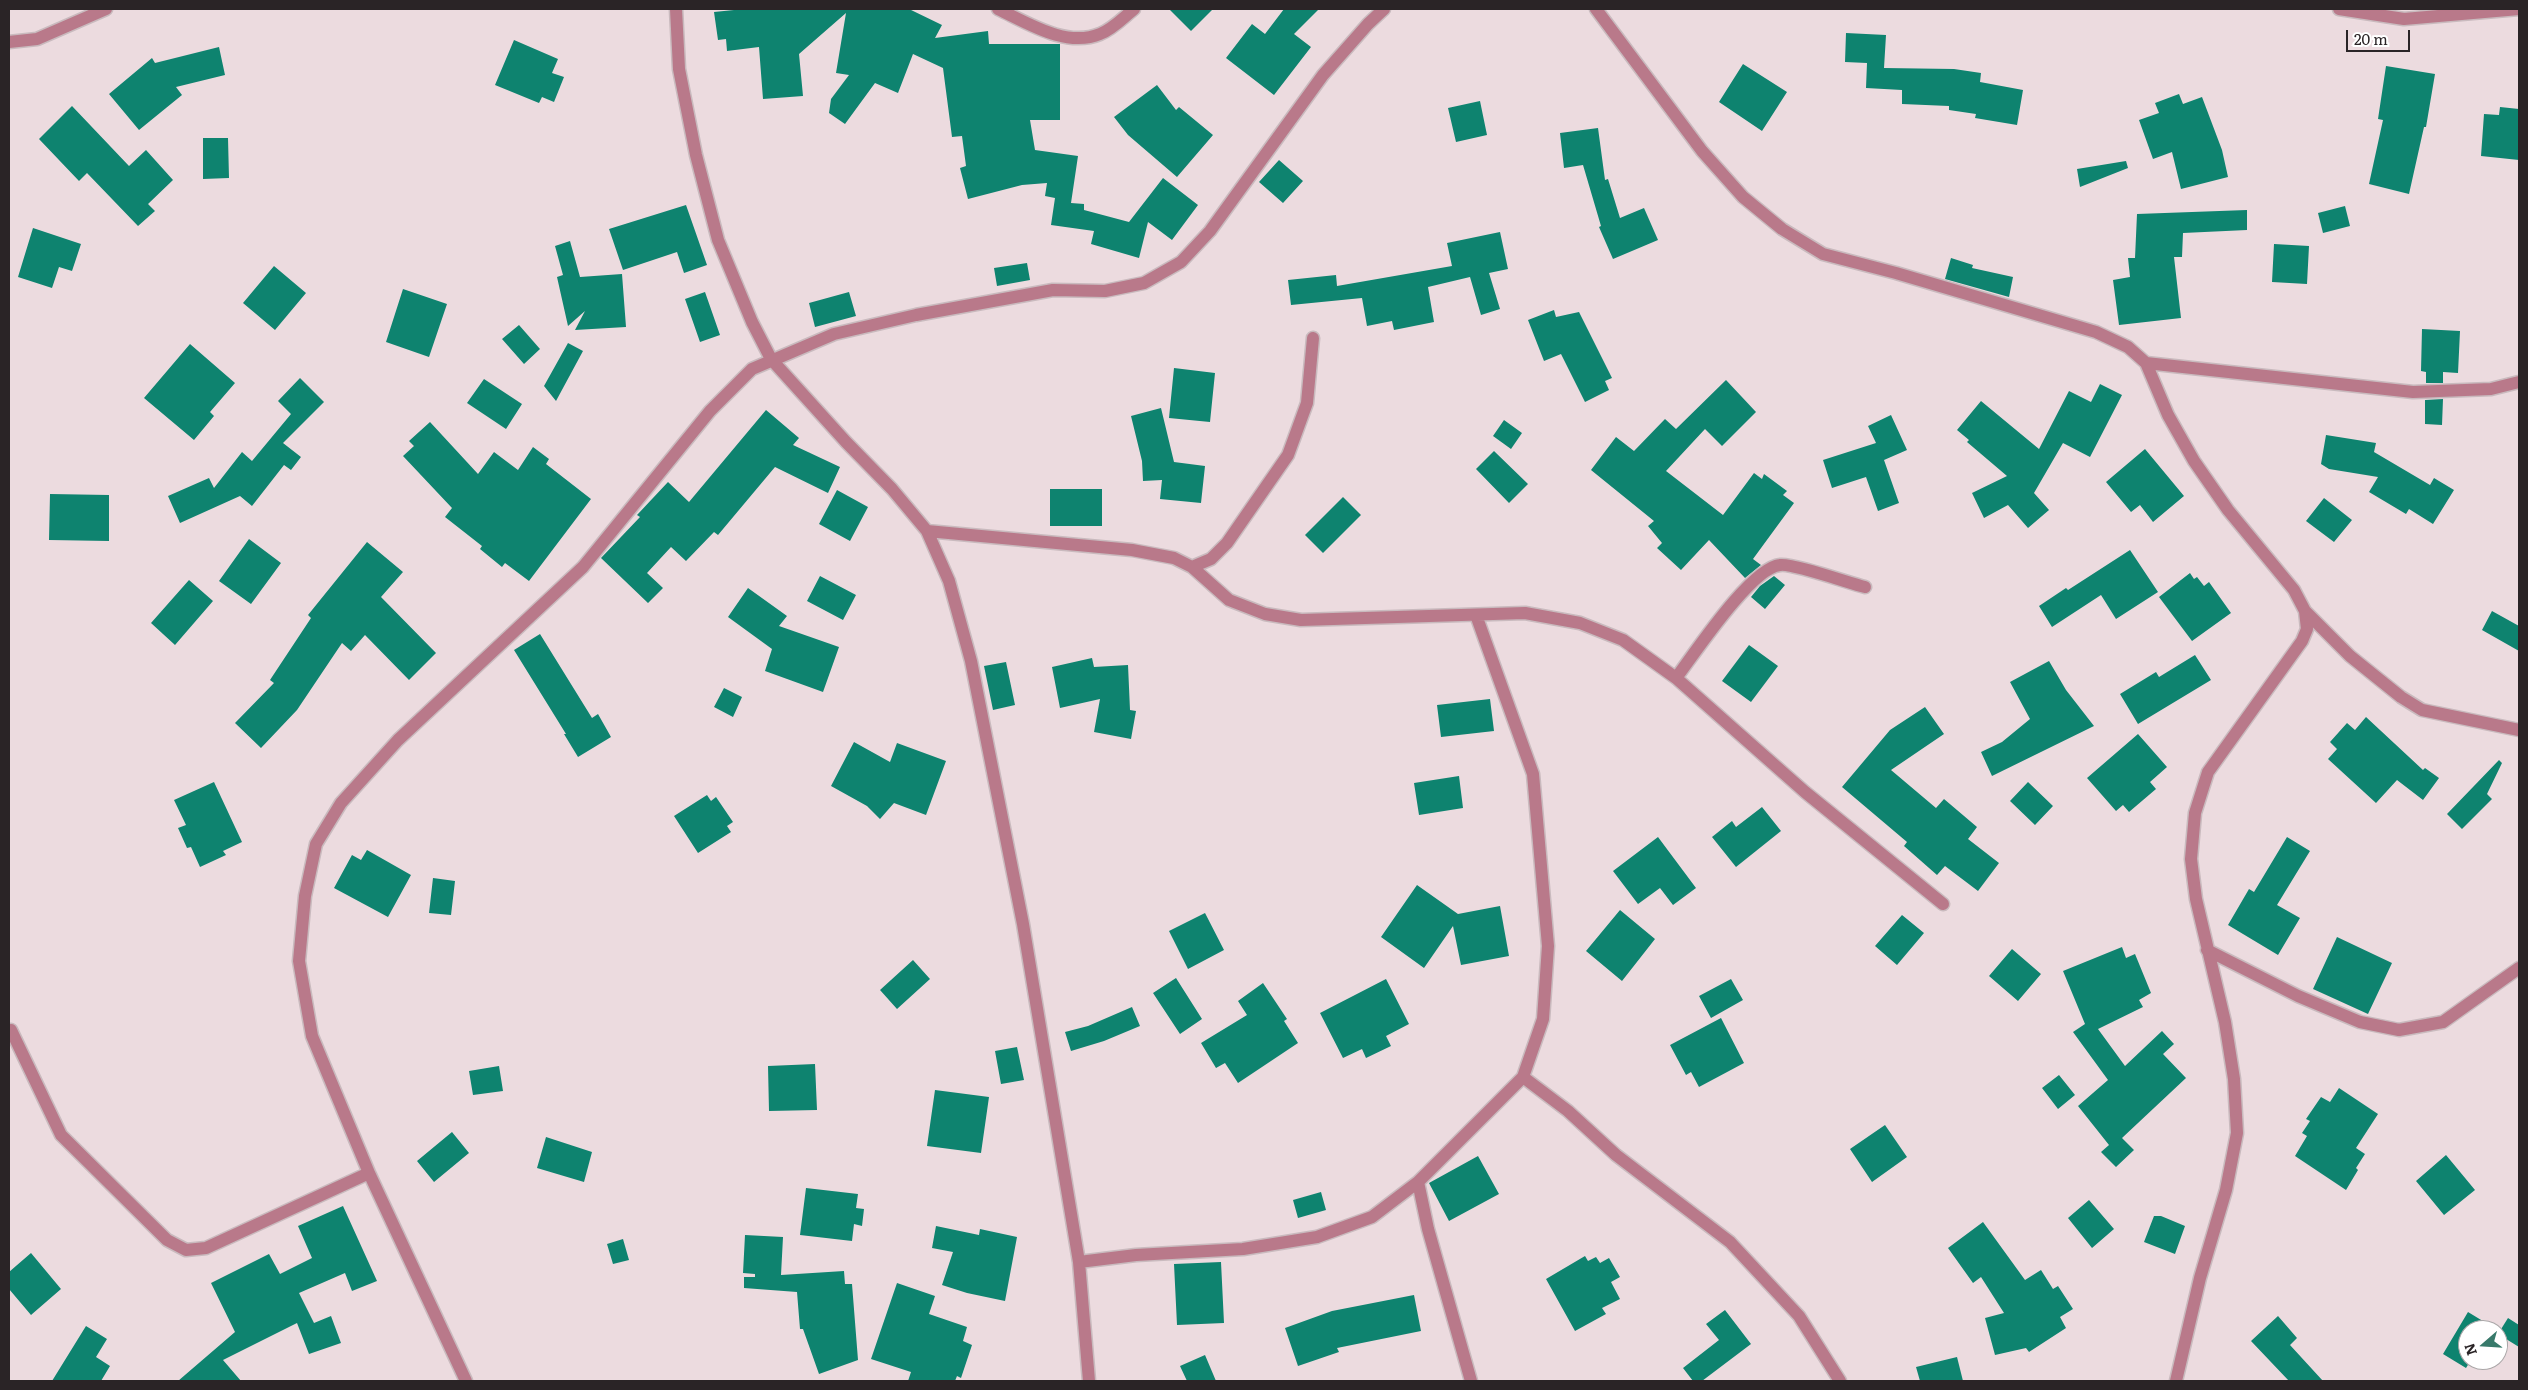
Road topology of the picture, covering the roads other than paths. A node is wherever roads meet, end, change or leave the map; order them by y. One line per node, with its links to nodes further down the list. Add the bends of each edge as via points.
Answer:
1 (106, 9): 9 (street, via 37,39)
2 (676, 9): 11 (street, via 681,78 696,155 716,230 752,322)
3 (998, 9): 4 (street, via 1052,34 1078,38 1100,34)
4 (1134, 9)
5 (1384, 9): 11 (street, via 1323,75 1210,231 1181,262 1144,283 1105,291 1053,290 916,315 834,334)
6 (1596, 9): 12 (street, via 1702,151 1743,197 1782,229 1823,254 2096,332 2128,347)
7 (2339, 9): 8 (street, via 2404,19)
8 (2519, 9)
9 (9, 42)
10 (1313, 338): 15 (street, via 1307,403 1288,455 1227,543 1211,559)
11 (772, 359): 14 (street); 26 (street, via 752,369 733,385 583,567 398,740 341,803 316,844 305,896 299,961 312,1036)
12 (2146, 363): 13 (street, via 2413,392 2491,389); 17 (street, via 2168,415 2194,461 2228,510 2294,590)
13 (2519, 382)
14 (927, 531): 15 (street, via 1132,550 1174,558); 28 (street, via 949,581 973,671 1024,924)
15 (1192, 567): 18 (street, via 1230,600 1265,614 1301,620)
16 (1865, 587): 19 (street, via 1781,564 1766,569 1731,604)
17 (2305, 611): 20 (street, via 2350,656 2422,710); 22 (street, via 2307,629 2302,641 2208,772 2195,812 2191,859)
18 (1476, 615): 19 (street, via 1525,613 1580,623 1623,640); 25 (street, via 1534,774 1548,946 1543,1018)
19 (1676, 678): 21 (street, via 1805,792)
20 (2519, 730)
21 (1943, 904)
22 (2207, 950): 23 (street, via 2298,996 2360,1022 2400,1030 2444,1022); 33 (street, via 2225,1022 2234,1079 2237,1133 2226,1190 2200,1278)
23 (2519, 968)
24 (11, 1030): 26 (street, via 61,1135 167,1240 186,1250 206,1248)
25 (1523, 1077): 27 (street); 32 (street, via 1568,1111 1616,1155 1730,1242 1799,1316)
26 (369, 1173): 29 (street)
27 (1418, 1182): 28 (street, via 1372,1217 1317,1237 1243,1249); 31 (street)
28 (1079, 1262): 30 (street)
29 (466, 1381)
30 (1089, 1381)
31 (1471, 1381)
32 (1840, 1381)
33 (2176, 1381)

